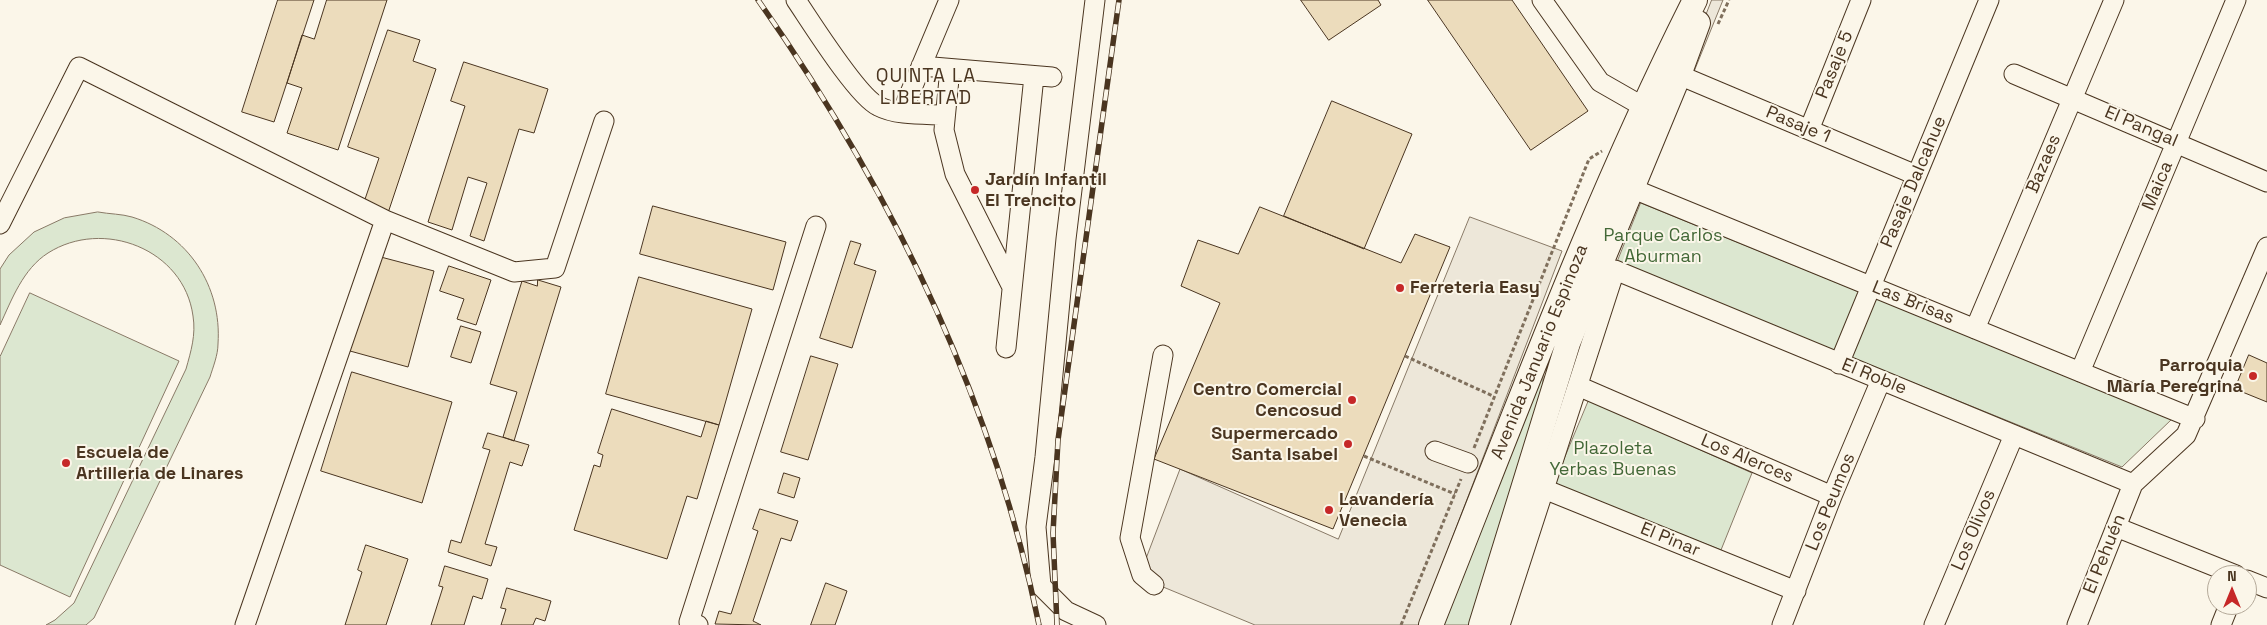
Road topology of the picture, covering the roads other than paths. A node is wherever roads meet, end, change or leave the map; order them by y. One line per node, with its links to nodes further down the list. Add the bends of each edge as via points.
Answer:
1 (796, 0): 17 (street, via 868,98 884,109)
2 (949, 0): 11 (street)
3 (1095, 0): 54 (street, via 1036,527 1041,586 1066,611)
4 (1542, 0): 16 (street, via 1600,82)
5 (1695, 0): 16 (main road, Avenida Januario Espinoza)
6 (1706, 0): 14 (main road, Avenida Januario Espinoza)
7 (1861, 0): 20 (street, Pasaje 5)
8 (1989, 0): 22 (street, Pasaje Dalcahue)
9 (2114, 0): 15 (street, Bazaes)
10 (2236, 0): 21 (street, Maica)
11 (921, 66): 12 (street); 17 (street)
12 (950, 69): 18 (street); 31 (street, via 1043,77)
13 (2014, 74): 15 (street, El Pangal)
14 (1679, 75): 20 (street, Pasaje 1); 24 (main road, Avenida Januario Espinoza)
15 (2073, 98): 21 (street, El Pangal); 33 (street, Bazaes)
16 (1642, 106): 29 (main road, Avenida Januario Espinoza)
17 (902, 112): 18 (street)
18 (946, 115): 31 (street, via 944,130 955,174)
19 (604, 121): 25 (street, via 555,268 514,272)
20 (1809, 130): 22 (street, Pasaje 1)
21 (2176, 142): 23 (street, El Pangal); 37 (street, Maica)
22 (1916, 175): 30 (street, Pasaje Dalcahue)
23 (2267, 182)
24 (1631, 188): 30 (street, Las Brisas); 32 (main road, Avenida Januario Espinoza)
25 (385, 220): 26 (street, via 79,67); 52 (street)
26 (0, 224)
27 (816, 226): 53 (street, via 689,622)
28 (2267, 247): 40 (street)
29 (1574, 268): 32 (street, via 1580,292); 55 (main road, Avenida Januario Espinoza)
30 (1870, 285): 33 (street, Las Brisas); 36 (street, Pasaje Dalcahue)
31 (1012, 287): 34 (street)
32 (1580, 312): 51 (main road, Avenida Januario Espinoza)
33 (1975, 329): 37 (street, Las Brisas)
34 (1006, 348)
35 (1163, 355): 49 (street, via 1130,538 1142,575)
36 (1840, 364): 38 (street, El Roble); 39 (street, El Roble, via 1615,270)
37 (2080, 372): 40 (street, Las Brisas)
38 (1882, 380): 41 (street, El Roble); 46 (street, Los Peumos)
39 (1578, 386): 45 (street); 46 (street, Los Alerces)
40 (2195, 419): 44 (street, via 2186,435)
41 (2014, 434): 44 (street, El Roble); 57 (street, Los Olivos)
42 (1435, 451): 43 (street)
43 (1468, 463)
44 (2133, 484): 47 (street, El Pehuén)
45 (1544, 489): 50 (street, El Pinar); 51 (street)
46 (1832, 496): 50 (street, Los Peumos)
47 (2116, 527): 48 (street); 58 (street, El Pehuén)
48 (2211, 565)
49 (1154, 585)
50 (1796, 591): 56 (street, Los Peumos)
51 (1489, 624)
52 (246, 625)
53 (698, 625)
54 (1096, 625)
55 (1431, 625)
56 (1782, 625)
57 (1934, 625)
58 (2077, 625)

